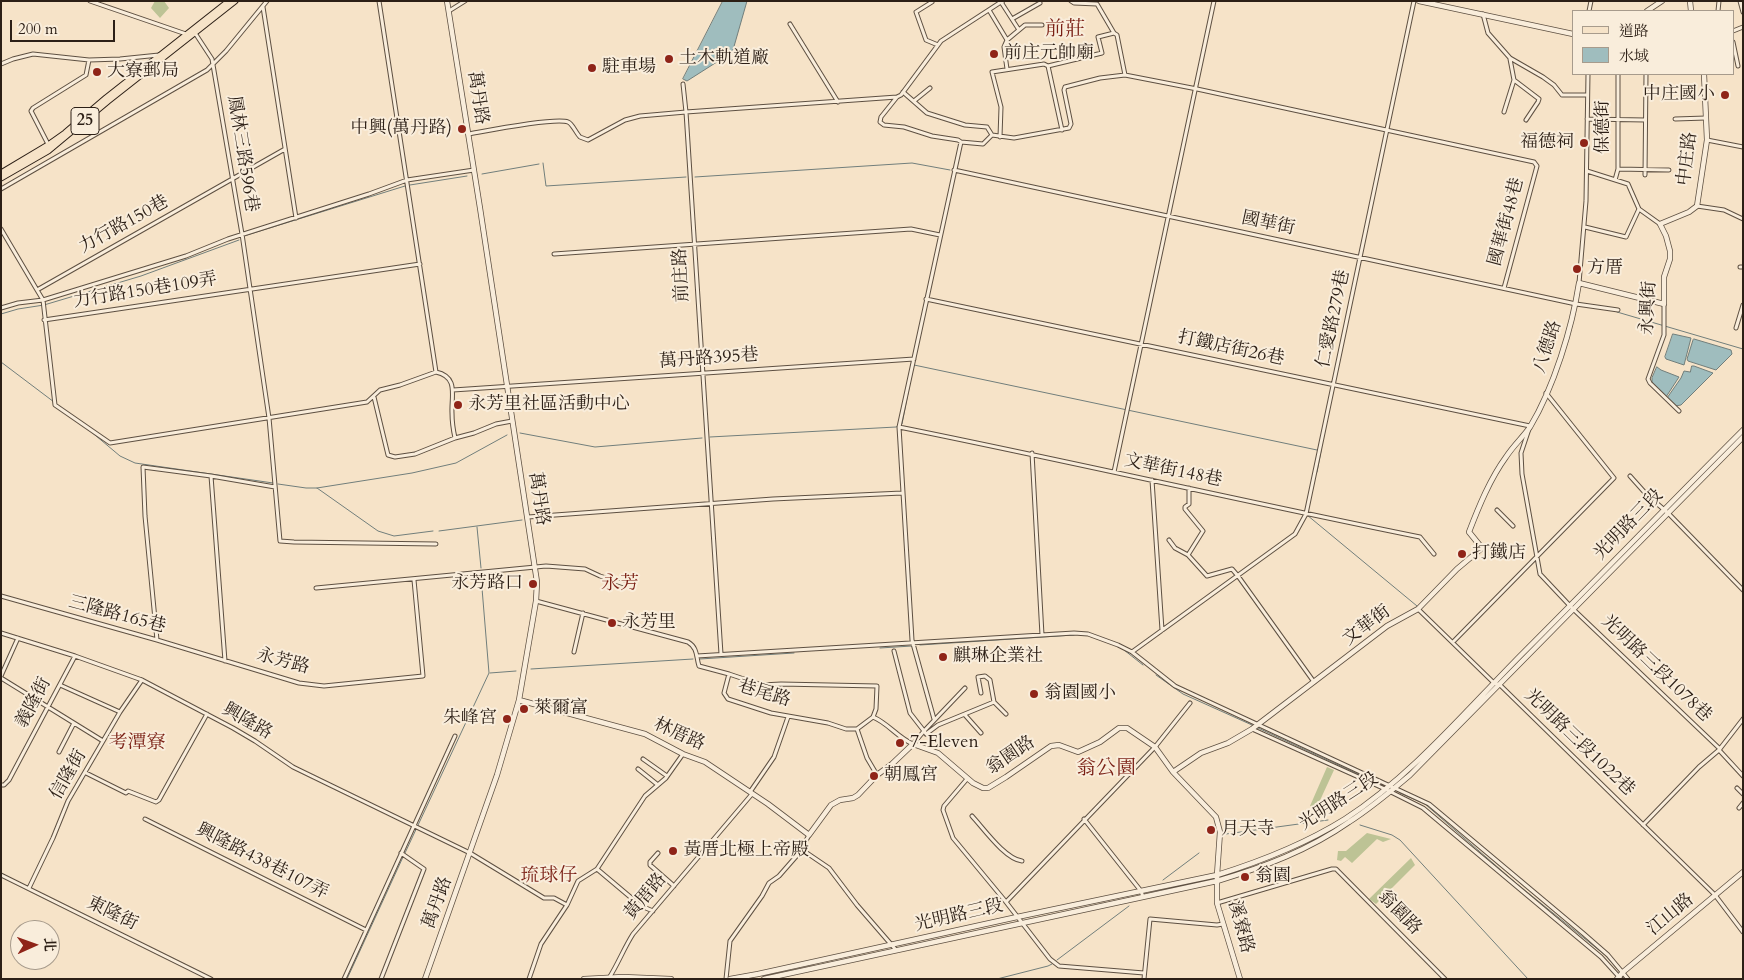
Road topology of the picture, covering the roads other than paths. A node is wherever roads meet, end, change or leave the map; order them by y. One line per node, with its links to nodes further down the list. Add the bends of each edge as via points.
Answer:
1 (90, 1): 32 (street)
2 (228, 1): 29 (main road, 25)
3 (235, 1): 29 (main road, 25)
4 (267, 1): 18 (street)
5 (379, 1): 86 (street)
6 (447, 1): 22 (street, 萬丹路)
7 (464, 1): 22 (street)
8 (923, 1): 19 (street)
9 (1001, 1): 20 (street); 25 (street)
10 (1071, 1): 30 (street, via 1097,4)
11 (1214, 1): 52 (street)
12 (1414, 1): 67 (street, 仁愛路279巷)
13 (1419, 1): 24 (street)
14 (1662, 1): 21 (street)
15 (1740, 1): 23 (street)
16 (932, 2): 19 (street)
17 (1040, 3): 25 (street)
18 (263, 6): 39 (street); 75 (street)
19 (926, 6): 34 (street, via 916,12 926,40)
20 (989, 10): 33 (street); 34 (street)
21 (1648, 10)
22 (449, 11): 68 (street, 萬丹路)
23 (1743, 12)
24 (1482, 14): 31 (street); 37 (street, via 1488,33)
25 (1012, 19): 28 (street)
26 (790, 24): 57 (street)
27 (1042, 25): 28 (street, via 1028,25)
28 (1019, 30): 33 (street)
29 (194, 32): 32 (main road, 25); 39 (street, 鳳林三路596巷)
30 (1114, 32): 41 (street, via 1098,36 1102,53); 44 (street)
31 (1572, 34)
32 (189, 36): 36 (main road, 25)
33 (1008, 40): 43 (street, via 1004,47)
34 (938, 45): 53 (street)
35 (1734, 47): 42 (street)
36 (162, 56): 38 (street); 73 (main road, 25)
37 (1510, 58): 49 (street); 54 (street, via 1543,77 1562,95)
38 (89, 60): 40 (street, via 33,54); 73 (street, via 86,74 31,111)
39 (213, 63): 85 (street, 鳳林三路596巷); 88 (street)
40 (1, 64)
41 (1048, 66): 43 (street); 66 (street)
42 (1738, 66)
43 (1007, 69): 70 (street, via 992,72 1001,106)
44 (1125, 75): 52 (street); 66 (street, via 1064,87 1071,124)
45 (1588, 75): 54 (street, 八德路)
46 (1618, 75): 62 (street, 保德街)
47 (1646, 75): 65 (street)
48 (1704, 75): 61 (street, 中庄路)
49 (1514, 80): 59 (street); 64 (street, via 1539,99)
50 (683, 84): 58 (street, 前庄路)
51 (930, 88): 56 (street)
52 (1196, 89): 67 (street); 92 (street)
53 (903, 92): 55 (street); 56 (street)
54 (1587, 96): 60 (street, 八德路)
55 (898, 97): 57 (street); 72 (street, via 881,117 880,122 884,125)
56 (914, 101): 69 (street, via 927,113 965,125 987,126)
57 (838, 102): 58 (street)
58 (686, 112): 68 (street, via 625,120 588,140 580,137 570,123 564,121 537,122); 99 (street, 前庄路)
59 (1504, 112)
60 (1587, 118): 62 (street); 81 (street, 八德路)
61 (1706, 118): 63 (street); 71 (street, 中庄路)
62 (1618, 119): 65 (street); 76 (street, 保德街)
63 (1675, 119)
64 (1526, 120)
65 (1645, 120): 79 (street)
66 (1062, 130): 70 (street, via 1014,138)
67 (1386, 130): 101 (street, 仁愛路279巷); 104 (street, 國華街48巷, via 1537,164)
68 (469, 134): 77 (street, 萬丹路)
69 (992, 135): 70 (street); 72 (street, via 983,144)
70 (1000, 137)
71 (1707, 140): 74 (street); 89 (street, 中庄路)
72 (960, 142): 78 (street)
73 (50, 147): 82 (main road, 25); 84 (main road, 25)
74 (1743, 147)
75 (285, 149): 85 (street, 力行路150巷); 91 (street)
76 (1618, 169): 79 (street); 87 (street, 保德街)
77 (474, 170): 86 (street); 120 (street, 萬丹路)
78 (954, 170): 92 (street, 國華街); 98 (street)
79 (1645, 170): 80 (street); 83 (street)
80 (1668, 170)
81 (1587, 171): 87 (street); 95 (street, 八德路)
82 (1, 173)
83 (1644, 175)
84 (1, 178)
85 (232, 179): 97 (street, 鳳林三路596巷); 106 (street, 力行路150巷)
86 (407, 180): 91 (street); 102 (street)
87 (1615, 180): 90 (street, via 1628,184)
88 (1, 189)
89 (1697, 206): 93 (street, via 1724,210); 94 (street, 中庄路)
90 (1639, 209): 94 (street); 95 (street, via 1626,237)
91 (296, 218): 97 (street)
92 (1168, 218): 101 (street, 國華街); 116 (street)
93 (1743, 219)
94 (1660, 224): 110 (street, 永興街, via 1670,251 1664,276)
95 (1585, 227): 103 (street, 八德路)
96 (1, 229): 106 (street)
97 (242, 234): 105 (street, 鳳林三路596巷); 108 (street, via 186,256)
98 (940, 235): 99 (street, via 911,229); 107 (street)
99 (694, 243): 100 (street); 119 (street, 前庄路)
100 (554, 254)
101 (1361, 257): 104 (street, 國華街); 121 (street, 仁愛路279巷)
102 (420, 264): 105 (street, 力行路150巷109弄); 118 (street)
103 (1579, 282): 109 (street, 八德路); 110 (street)
104 (1504, 288): 109 (street, 國華街)
105 (250, 289): 114 (street, 力行路150巷109弄); 126 (street)
106 (37, 290): 108 (street)
107 (926, 299): 116 (street, 打鐵店街26巷); 117 (street)
108 (43, 300): 112 (street); 114 (street)
109 (1576, 304): 113 (street, 國華街); 123 (street, 八德路)
110 (1664, 304): 125 (street, 永興街, via 1664,334 1648,379)
111 (1743, 305): 115 (street, via 1736,326)
112 (1, 308)
113 (1618, 310)
114 (44, 320): 126 (street, via 55,405 110,443)
115 (1743, 327)
116 (1141, 344): 121 (street, 打鐵店街26巷); 134 (street)
117 (914, 360): 119 (street, 萬丹路395巷); 128 (street)
118 (436, 372): 122 (street, via 449,378); 124 (street, via 380,390)
119 (702, 373): 120 (street, 萬丹路395巷); 141 (street, 前庄路)
120 (507, 385): 122 (street, 萬丹路395巷); 127 (street, 萬丹路)
121 (1334, 385): 129 (street, 打鐵店街26巷); 145 (street, 仁愛路279巷)
122 (453, 390): 132 (street)
123 (1546, 393): 129 (street, 八德路); 152 (street, via 1614,478)
124 (374, 396): 126 (street, via 367,402); 132 (street, via 391,457 415,454)
125 (1679, 411)
126 (269, 418): 138 (street)
127 (512, 421): 132 (street); 146 (street, 萬丹路)
128 (899, 426): 133 (street, 文華街148巷); 140 (street)
129 (1530, 426): 152 (street, 八德路, via 1520,453); 162 (street, 文華街, via 1490,482 1469,532 1482,548)
130 (1743, 430): 142 (street, 光明路三段)
131 (1743, 437): 144 (street, 光明路三段)
132 (455, 438)
133 (1032, 454): 134 (street, 文華街148巷); 166 (street)
134 (1114, 472): 137 (street, 文華街148巷)
135 (211, 476): 138 (street); 168 (street, via 142,469); 177 (street)
136 (1630, 476): 142 (street)
137 (1152, 480): 139 (street, 文華街148巷); 164 (street)
138 (275, 487): 149 (street, via 280,541)
139 (1189, 488): 145 (street, 文華街148巷); 150 (street, via 1189,504 1184,507 1203,531)
140 (902, 493): 141 (street); 170 (street)
141 (710, 503): 146 (street); 174 (street, 前庄路)
142 (1664, 509): 144 (street); 161 (street, 光明路三段)
143 (1497, 510): 147 (street)
144 (1668, 513): 158 (street); 161 (street, 光明路三段)
145 (1307, 514): 151 (street, 文華街148巷, via 1420,536); 154 (street, via 1295,534)
146 (528, 517): 153 (street, 萬丹路)
147 (1513, 526)
148 (1169, 540): 150 (street, via 1175,548)
149 (436, 544)
150 (1188, 554): 154 (street, via 1208,576 1232,569)
151 (1434, 554)
152 (1536, 556): 161 (street, 八德路, via 1540,574); 169 (street)
153 (534, 566): 155 (street); 156 (street, via 585,569); 160 (street, 萬丹路)
154 (1238, 576): 164 (street); 181 (street)
155 (414, 580): 157 (street); 177 (street, 永芳路, via 421,677 324,686 299,683)
156 (633, 586)
157 (316, 588)
158 (1743, 590)
159 (1, 596): 168 (street, 三隆路165巷)
160 (536, 601): 163 (street); 187 (street, 萬丹路)
161 (1572, 607): 182 (street, 光明路三段); 184 (street, 光明路三段); 209 (street, 光明路三段1078巷)
162 (1419, 608): 169 (street, 光明路三段1022巷); 181 (street, 文華街, via 1387,626)
163 (583, 613): 172 (street); 176 (street, via 688,642)
164 (1162, 630): 173 (street)
165 (1, 633): 167 (street, 興隆路)
166 (1042, 635): 170 (street); 173 (street, via 1088,634)
167 (18, 638): 175 (street, 興隆路); 179 (street)
168 (157, 640): 177 (street, 三隆路165巷)
169 (1454, 641): 182 (street, 光明路三段1022巷)
170 (914, 643): 174 (street); 197 (street)
171 (894, 651): 203 (street, via 910,714)
172 (574, 652)
173 (1132, 652): 200 (street, via 1175,686)
174 (721, 654): 176 (street)
175 (75, 656): 180 (street, 興隆路); 183 (street, 義隆街)
176 (698, 656): 178 (street, 巷尾路, via 702,667)
177 (225, 661)
178 (729, 674): 195 (street, 巷尾路, via 724,692 728,699); 196 (street, via 766,685 877,686)
179 (1, 677): 190 (street)
180 (142, 680): 191 (street, 信隆街); 192 (street, 興隆路)
181 (1314, 682): 200 (street, 文華街)
182 (1494, 682): 184 (street, 光明路三段1022巷); 222 (street, 光明路三段, via 1425,754)
183 (60, 685): 190 (street, 義隆街); 191 (street)
184 (1500, 685): 223 (street, 光明路三段); 234 (street, 光明路三段1022巷)
185 (965, 688): 197 (street)
186 (980, 693): 188 (street, via 978,677 985,676 990,680)
187 (519, 700): 211 (street, 林厝路, via 645,734); 238 (street, 萬丹路)
188 (994, 702): 193 (street); 194 (street)
189 (1190, 703): 208 (street)
190 (47, 708): 199 (street); 220 (street, 義隆街, via 9,780)
191 (120, 712): 206 (street, 信隆街)
192 (207, 714): 215 (street, via 156,802 128,790 126,793); 235 (street, 興隆路, via 293,767)
193 (1006, 714)
194 (965, 715): 203 (street, via 938,725 926,734); 204 (street)
195 (788, 717): 201 (street, 巷尾路); 227 (street, 黃厝路, via 774,757)
196 (873, 717): 201 (street); 207 (street, 翁園路)
197 (934, 719): 203 (street)
198 (1743, 719): 209 (street)
199 (74, 724): 206 (street); 210 (street)
200 (1258, 724): 202 (street); 222 (street)
201 (857, 729): 216 (street)
202 (1252, 729): 214 (street, via 1201,753); 225 (street)
203 (924, 731): 207 (street)
204 (980, 733)
205 (455, 736): 235 (street)
206 (104, 741): 215 (street, 信隆街)
207 (913, 744): 216 (street); 219 (street, 翁園路, via 938,753)
208 (1155, 747): 214 (street, 翁園路); 219 (street, 翁園路, via 1127,728 1119,728 1078,752 1059,745 1051,746 988,788 979,788); 233 (street)
209 (1719, 750): 218 (street, 光明路三段1078巷); 234 (street)
210 (60, 752)
211 (683, 754): 217 (street); 227 (street, 林厝路, via 705,762)
212 (643, 759): 217 (street)
213 (638, 770): 221 (street)
214 (1173, 772): 245 (street, 翁園路, via 1219,824)
215 (86, 773): 248 (street, 信隆街, via 68,802)
216 (877, 775): 236 (street, via 858,795 830,805)
217 (667, 776): 221 (street)
218 (1743, 776)
219 (968, 779): 252 (street, via 942,810 953,838)
220 (1, 785)
221 (658, 785): 242 (street, via 645,796)
222 (1390, 785): 223 (street); 225 (street, 光明路三段)
223 (1395, 788): 226 (street, 光明路三段); 263 (street, via 1429,804 1584,934)
224 (1738, 788): 228 (street)
225 (1385, 789): 226 (street); 245 (street, 光明路三段, via 1315,836 1281,853)
226 (1390, 792): 246 (street, 光明路三段, via 1313,844 1269,864); 266 (street, via 1423,808 1601,956)
227 (751, 793): 236 (street, 林厝路); 247 (street, 黃厝路)
228 (1743, 794)
229 (1743, 803): 230 (street)
230 (1739, 808)
231 (972, 816): 241 (street, via 1007,853)
232 (146, 819): 259 (street, 興隆路438巷107弄)
233 (1084, 819): 249 (street); 252 (street)
234 (1643, 825): 250 (street, 光明路三段1022巷)
235 (415, 827): 238 (street, 興隆路); 240 (street)
236 (809, 834): 237 (street)
237 (801, 849): 261 (street, via 829,868); 274 (street, via 769,883 730,941)
238 (470, 853): 254 (street, 興隆路, via 544,898 554,898); 270 (street, 萬丹路)
239 (658, 853): 247 (street, via 650,865)
240 (403, 854): 259 (street); 269 (street, via 424,870)
241 (1022, 861)
242 (597, 869): 254 (street, via 578,881); 255 (street, via 641,906)
243 (1743, 872): 250 (street, 江山路)
244 (1, 875): 248 (street, 東隆街)
245 (1217, 875): 246 (street, 溪寮路); 249 (street, 光明路三段)
246 (1217, 881): 251 (street, 光明路三段); 253 (street, 溪寮路)
247 (674, 886): 255 (street, 黃厝路)
248 (29, 888): 267 (street, 東隆街)
249 (1141, 891): 251 (street); 256 (street, 光明路三段)
250 (1715, 895): 260 (street, 光明路三段1022巷); 263 (street, 江山路)
251 (1143, 897): 257 (street, 光明路三段)
252 (1006, 902): 256 (street)
253 (1217, 903): 258 (street, 溪寮路); 279 (street, 翁園路, via 1336,869)
254 (567, 905): 271 (street, via 541,944)
255 (653, 911): 265 (street, 黃厝路, via 624,948)
256 (1017, 917): 257 (street); 261 (street, 光明路三段)
257 (1022, 923): 262 (street, 光明路三段); 264 (street, via 1056,964)
258 (1224, 924): 264 (street, via 1150,919); 278 (street, 溪寮路)
259 (366, 930): 268 (street)
260 (1743, 932)
261 (891, 945): 262 (street); 275 (street, 光明路三段)
262 (896, 950): 276 (street, 光明路三段)
263 (1623, 972): 266 (street, 江山路); 280 (street)
264 (1144, 973): 277 (street)
265 (609, 978): 272 (street); 273 (street)
266 (1619, 978)
267 (211, 979)
268 (344, 979)
269 (381, 979)
270 (425, 979)
271 (529, 979)
272 (584, 979)
273 (671, 979)
274 (726, 979)
275 (730, 979)
276 (764, 979)
277 (1144, 979)
278 (1240, 979)
279 (1445, 979)
280 (1628, 979)

